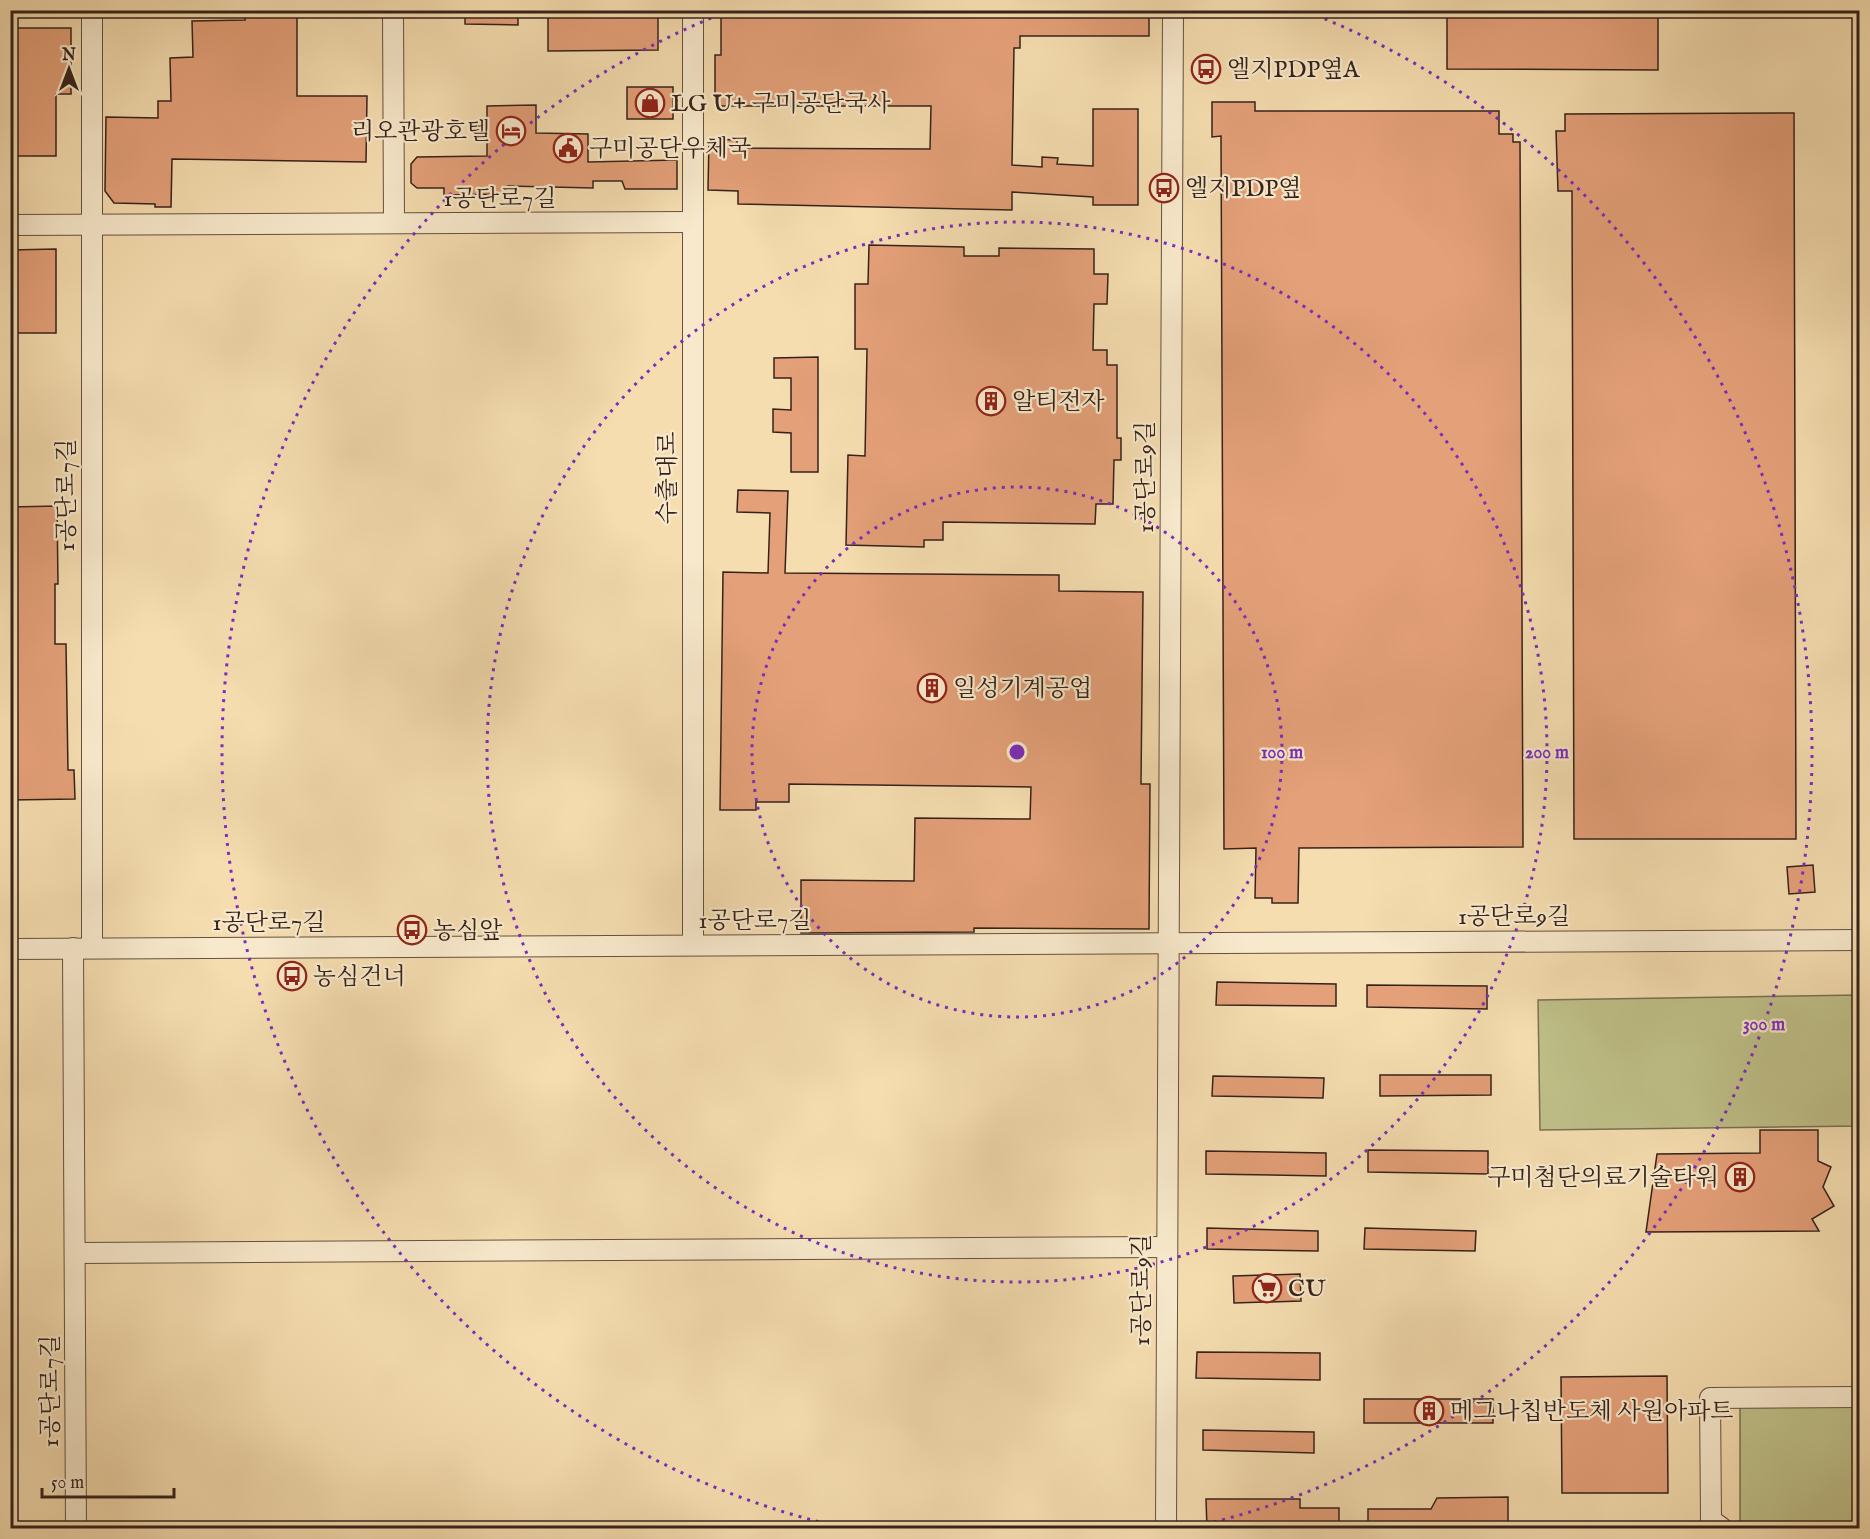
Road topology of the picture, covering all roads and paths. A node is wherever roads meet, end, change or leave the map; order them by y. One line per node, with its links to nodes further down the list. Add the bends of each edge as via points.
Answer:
1 (92, 10): 8 (street, 1공단로7길)
2 (393, 10): 6 (street)
3 (693, 10): 5 (street, 수출대로)
4 (1173, 10): 10 (street, 1공단로9길)
5 (692, 222): 6 (street, 1공단로7길); 11 (street, 수출대로)
6 (394, 224): 8 (street, 1공단로7길)
7 (10, 225): 8 (street)
8 (92, 225): 12 (street, 1공단로7길)
9 (1860, 940): 10 (street, 1공단로9길)
10 (1168, 943): 11 (street, 1공단로7길); 14 (street, 1공단로9길)
11 (693, 945): 12 (street, 1공단로7길)
12 (83, 948): 13 (street); 15 (street, 1공단로7길)
13 (10, 949)
14 (1167, 1247): 15 (street); 18 (street, 1공단로9길)
15 (75, 1253): 17 (street, 1공단로7길)
16 (1860, 1397): 19 (street, via 1710,1398 1711,1520)
17 (76, 1528)
18 (1166, 1528)
19 (1722, 1528)

